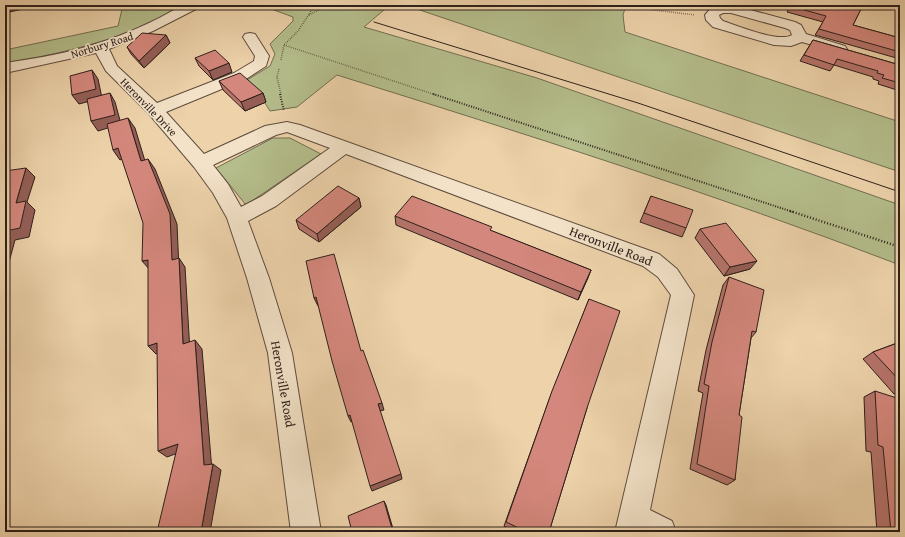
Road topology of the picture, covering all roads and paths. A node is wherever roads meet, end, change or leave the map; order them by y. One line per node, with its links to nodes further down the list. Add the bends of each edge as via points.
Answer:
1 (193, 5): 10 (street, Norbury Road, via 144,32)
2 (315, 5): 5 (path)
3 (328, 5): 5 (path)
4 (614, 5): 6 (path)
5 (308, 15): 9 (path, via 298,31)
6 (712, 17): 8 (street, via 718,24 774,41 791,42); 8 (street, via 715,11 732,8 790,25 796,28)
7 (250, 37): 13 (street, via 262,56 261,63 240,76)
8 (800, 37): 11 (street)
9 (284, 45): 14 (path, via 277,77); 18 (path)
10 (100, 48): 12 (street, Norbury Road); 13 (street, Heronville Drive, via 111,68)
11 (854, 53)
12 (5, 68)
13 (155, 110): 16 (street, Heronville Drive)
14 (287, 127): 15 (street, Heronville Road); 16 (street, via 272,130)
15 (343, 147): 17 (street, via 269,201); 19 (street, Heronville Road, via 651,260 665,269 675,281 683,295)
16 (201, 163): 17 (street, Heronville Road, via 221,189)
17 (237, 218): 20 (street, Heronville Road, via 280,353)
18 (900, 247)
19 (632, 525): 21 (street)
20 (306, 532)
21 (661, 532)

